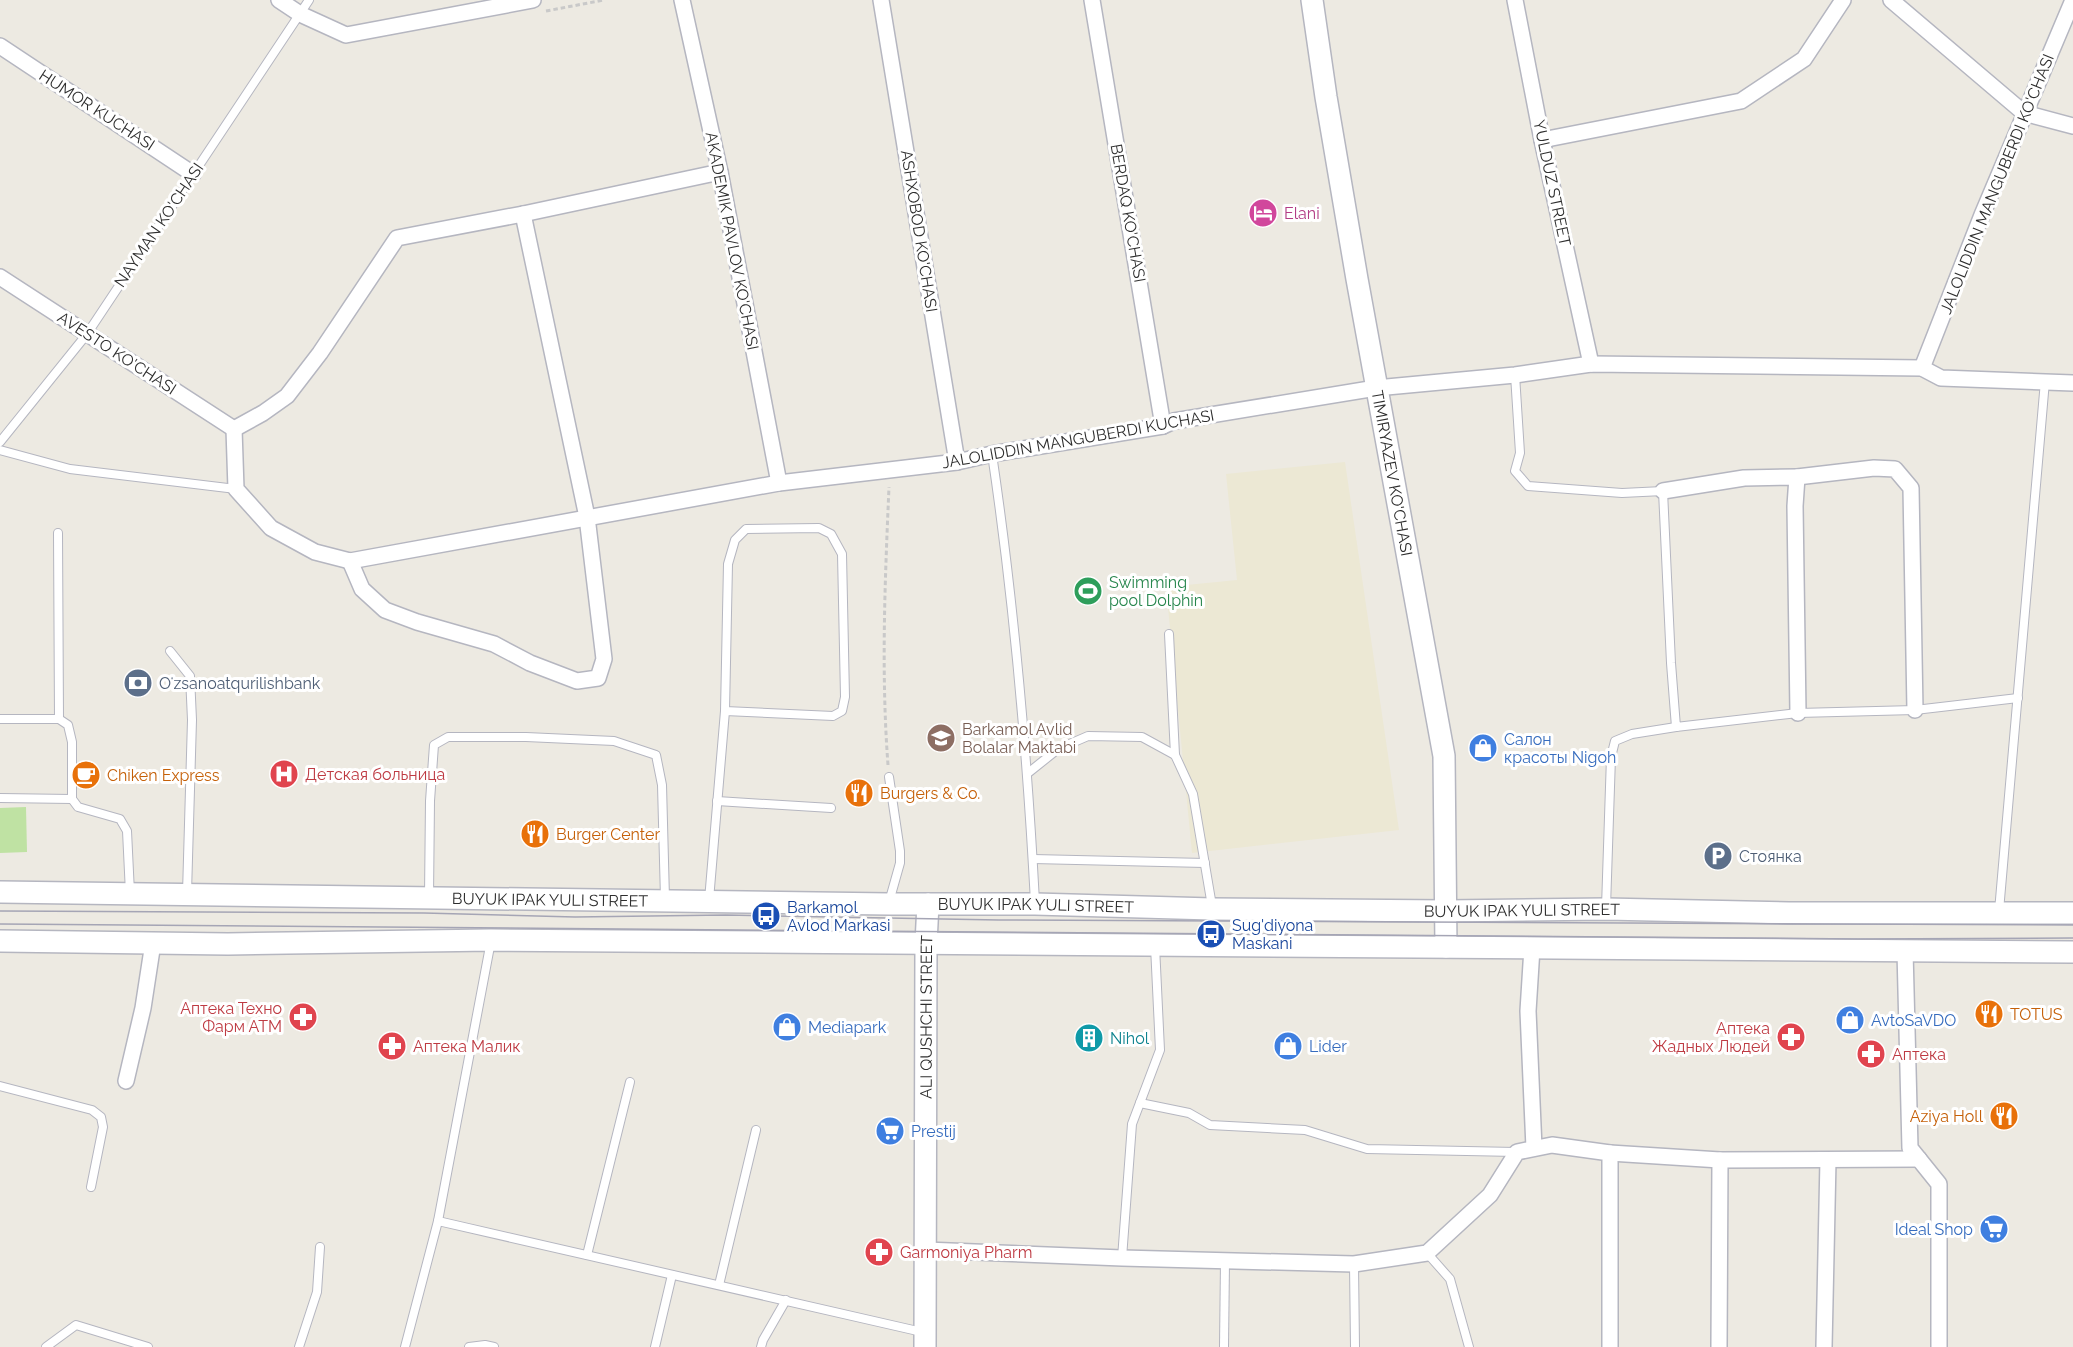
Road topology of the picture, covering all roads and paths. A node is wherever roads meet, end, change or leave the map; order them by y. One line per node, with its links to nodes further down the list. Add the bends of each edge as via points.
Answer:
1 (279, 0): 12 (street)
2 (309, 0): 12 (lane, NAYMAN KO'CHASI)
3 (533, 0): 12 (street, via 346,35)
4 (681, 0): 17 (street, AKADEMIK PAVLOV KO'CHASI)
5 (881, 0): 33 (street, ASHXOBOD KO'CHASI)
6 (1092, 0): 28 (street, BERDAQ KO'CHASI)
7 (1312, 0): 27 (main road, TIMIRYAZEV KO'CHASI)
8 (1515, 0): 16 (street, YULDUZ STREET)
9 (1844, 0): 16 (street, via 1804,58 1741,101)
10 (1891, 0): 14 (street)
11 (2073, 0): 14 (street, JALOLIDDIN MANGUBERDI KO'CHASI)
12 (300, 14): 18 (lane, NAYMAN KO'CHASI)
13 (0, 46): 18 (street, HUMOR KUCHASI)
14 (2024, 113): 15 (street); 23 (street, JALOLIDDIN MANGUBERDI KO'CHASI)
15 (2073, 126)
16 (1542, 140): 22 (street, YULDUZ STREET)
17 (720, 172): 19 (street); 36 (street, AKADEMIK PAVLOV KO'CHASI)
18 (193, 174): 21 (lane, NAYMAN KO'CHASI)
19 (523, 214): 29 (street, via 397,238 287,396); 39 (street)
20 (0, 277): 21 (street, AVESTO KO'CHASI)
21 (87, 334): 29 (street, AVESTO KO'CHASI); 30 (lane, NAYMAN KO'CHASI)
22 (1591, 364): 23 (street, JALOLIDDIN MANGUBERDI KUCHASI); 24 (street, JALOLIDDIN MANGUBERDI KUCHASI)
23 (1922, 368): 25 (street, JALOLIDDIN MANGUBERDI KUCHASI, via 1941,378)
24 (1515, 375): 27 (street, JALOLIDDIN MANGUBERDI KUCHASI); 38 (lane, via 1520,453 1515,471 1528,486 1622,493)
25 (2045, 381): 26 (street, JALOLIDDIN MANGUBERDI KUCHASI); 44 (lane)
26 (2073, 383)
27 (1376, 388): 28 (street, JALOLIDDIN MANGUBERDI KUCHASI); 71 (main road, TIMIRYAZEV KO'CHASI, via 1444,756)
28 (1163, 426): 32 (street, JALOLIDDIN MANGUBERDI KUCHASI)
29 (234, 429): 37 (street)
30 (0, 442)
31 (0, 450): 37 (lane, via 70,469)
32 (992, 454): 33 (street, JALOLIDDIN MANGUBERDI KUCHASI); 52 (lane)
33 (957, 462): 34 (street, JALOLIDDIN MANGUBERDI KUCHASI)
34 (890, 470): 36 (street, JALOLIDDIN MANGUBERDI KUCHASI); 53 (path, via 884,680)
35 (1797, 477): 38 (street, via 1744,478); 45 (street, via 1894,469 1911,488); 47 (street)
36 (779, 483): 39 (street, JALOLIDDIN MANGUBERDI KUCHASI)
37 (236, 489): 41 (street, via 271,528 315,552)
38 (1663, 491): 50 (lane)
39 (587, 518): 41 (street, JALOLIDDIN MANGUBERDI KUCHASI); 41 (street, via 604,659 598,678 577,681 494,644 385,610 362,589)
40 (58, 533): 49 (lane)
41 (350, 561)
42 (1168, 634): 51 (lane)
43 (170, 651): 62 (lane, via 190,676)
44 (2018, 698): 45 (lane); 72 (lane)
45 (1915, 710): 47 (lane)
46 (725, 711): 46 (lane, via 728,564 735,540 746,530 819,528 831,534 842,554 842,711 833,716); 56 (lane)
47 (1798, 713): 50 (lane)
48 (0, 719): 49 (lane)
49 (58, 719): 55 (lane, via 68,725 72,742)
50 (1676, 727): 70 (lane, via 1632,734 1615,741 1611,757)
51 (1175, 755): 52 (lane, via 1142,737 1088,736 1058,748); 59 (lane, via 1193,794)
52 (1028, 773): 58 (lane)
53 (889, 777): 67 (lane, via 900,863)
54 (0, 798): 55 (lane)
55 (72, 799): 61 (lane, via 78,807 120,819 127,831)
56 (717, 801): 57 (lane); 65 (lane)
57 (831, 808)
58 (1033, 858): 59 (lane); 66 (lane)
59 (1204, 863): 69 (lane)
60 (0, 892): 61 (main road, BUYUK IPAK YULI STREET)
61 (130, 894): 62 (main road, BUYUK IPAK YULI STREET)
62 (187, 895): 63 (main road, BUYUK IPAK YULI STREET)
63 (429, 898): 64 (main road, BUYUK IPAK YULI STREET); 64 (lane, via 434,745 448,737 526,737 614,741 656,755 662,784)
64 (665, 901): 65 (main road, BUYUK IPAK YULI STREET)
65 (709, 901): 67 (main road, BUYUK IPAK YULI STREET)
66 (1035, 903): 68 (main road, BUYUK IPAK YULI STREET); 69 (main road, BUYUK IPAK YULI STREET)
67 (889, 904): 68 (main road, BUYUK IPAK YULI STREET)
68 (928, 904): 77 (main road, ALI QUSHCHI STREET)
69 (1212, 909): 71 (main road, BUYUK IPAK YULI STREET)
70 (1606, 909): 71 (main road, BUYUK IPAK YULI STREET); 72 (main road, BUYUK IPAK YULI STREET)
71 (1447, 911): 79 (main road, TIMIRYAZEV KO'CHASI)
72 (1999, 913): 73 (main road, BUYUK IPAK YULI STREET)
73 (2073, 913)
74 (491, 940): 76 (main road); 77 (main road); 95 (lane)
75 (0, 941): 76 (main road)
76 (153, 943): 83 (street)
77 (926, 943): 78 (main road); 97 (main road, ALI QUSHCHI STREET)
78 (1155, 945): 79 (main road); 86 (lane, via 1160,1050)
79 (1446, 947): 80 (main road)
80 (1532, 948): 81 (main road); 88 (street, via 1528,1011)
81 (1905, 951): 82 (main road); 91 (street, via 1910,1148)
82 (2073, 952)
83 (126, 1081)
84 (630, 1082): 99 (lane)
85 (0, 1086): 94 (lane, via 92,1110 101,1117 103,1127)
86 (1140, 1103): 89 (lane, via 1189,1113 1210,1125 1305,1130 1367,1149); 100 (lane, via 1132,1124)
87 (756, 1130): 104 (lane)
88 (1534, 1148): 89 (street); 90 (street, via 1552,1146)
89 (1517, 1152): 98 (street, via 1490,1195)
90 (1610, 1153): 93 (street); 118 (street)
91 (1918, 1159): 92 (street); 121 (street, via 1939,1184)
92 (1828, 1160): 93 (street); 120 (street)
93 (1720, 1161): 119 (street)
94 (91, 1187)
95 (438, 1221): 99 (lane); 110 (lane)
96 (320, 1247): 109 (lane, via 316,1292)
97 (926, 1250): 100 (street); 106 (main road, ALI QUSHCHI STREET)
98 (1426, 1253): 102 (street); 117 (lane, via 1450,1279)
99 (587, 1255): 103 (lane)
100 (1122, 1258): 101 (street)
101 (1226, 1261): 102 (street); 115 (lane)
102 (1354, 1264): 116 (lane)
103 (672, 1275): 104 (lane); 113 (lane)
104 (719, 1285): 105 (lane)
105 (786, 1300): 106 (lane); 114 (lane)
106 (925, 1340)
107 (46, 1347): 108 (lane, via 76,1325)
108 (148, 1347)
109 (299, 1347)
110 (405, 1347)
111 (469, 1347): 112 (lane)
112 (494, 1347)
113 (655, 1347)
114 (761, 1347)
115 (1224, 1347)
116 (1355, 1347)
117 (1469, 1347)
118 (1610, 1347)
119 (1719, 1347)
120 (1824, 1347)
121 (1939, 1347)

